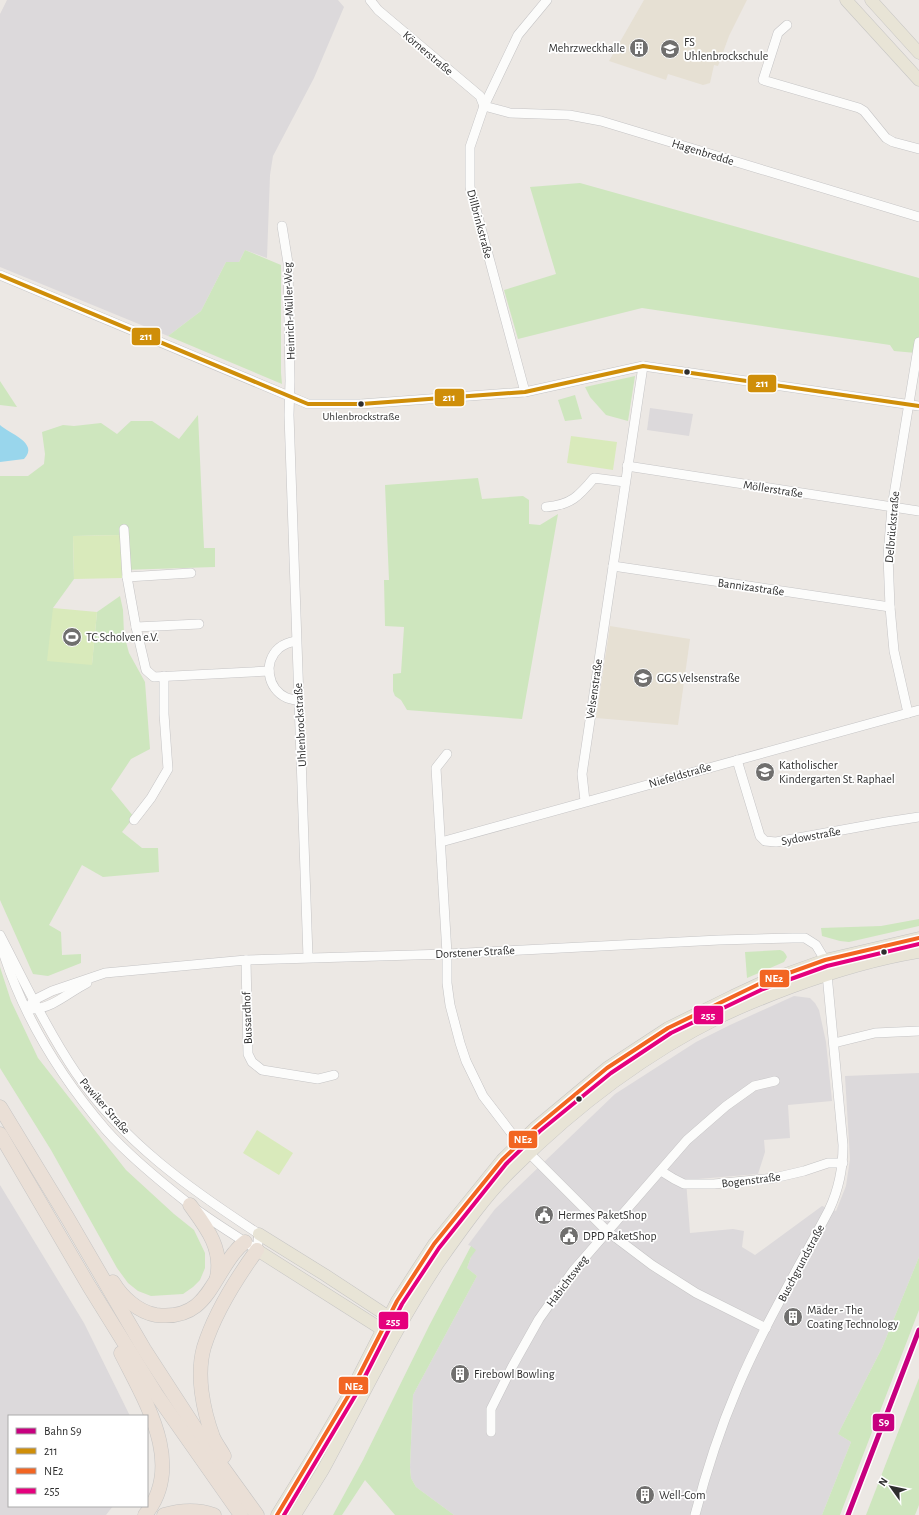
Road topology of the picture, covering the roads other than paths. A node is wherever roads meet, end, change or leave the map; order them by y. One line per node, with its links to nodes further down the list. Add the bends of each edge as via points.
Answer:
1 (370, 0): 8 (street, Körnerstraße, via 378,10 480,96)
2 (547, 0): 8 (street, Dillbrinkstraße, via 518,35)
3 (846, 0): 7 (main road)
4 (871, 0): 6 (main road)
5 (787, 25): 9 (street, via 778,33 763,80 859,108 886,138)
6 (919, 53)
7 (919, 80)
8 (484, 106): 10 (street, Hagenbredde, via 510,113 569,115 601,120); 15 (street, Dillbrinkstraße, via 470,147 470,187)
9 (919, 149)
10 (919, 217)
11 (282, 226): 16 (street, Heinrich-Müller-Weg, via 288,263)
12 (0, 275): 16 (street)
13 (919, 342): 17 (street, Delbrückstraße)
14 (643, 366): 15 (street); 17 (street); 19 (street, Velsenstraße)
15 (525, 392): 16 (street, via 361,404 317,405)
16 (290, 398): 31 (street, Uhlenbrockstraße)
17 (909, 405): 18 (street); 22 (street, Delbrückstraße)
18 (919, 406)
19 (628, 466): 20 (street, Velsenstraße); 22 (street, Möllerstraße)
20 (625, 482): 21 (street, via 594,478 574,499 560,506); 25 (street, Velsenstraße)
21 (546, 507)
22 (892, 507): 23 (street, Möllerstraße); 28 (street, Delbrückstraße, via 888,556)
23 (919, 511)
24 (124, 529): 27 (street)
25 (613, 566): 28 (street, Bannizastraße); 39 (street, Velsenstraße, via 582,774)
26 (191, 573): 27 (street)
27 (127, 577): 30 (street)
28 (890, 607): 36 (street, Delbrückstraße, via 894,651)
29 (199, 624): 30 (street)
30 (136, 627): 33 (street, via 146,670 154,676)
31 (296, 640): 32 (street, via 280,647 270,662); 34 (street, Uhlenbrockstraße)
32 (269, 671): 33 (street); 34 (street, via 271,683 278,692 288,698)
33 (164, 676): 41 (street, via 168,769)
34 (299, 700): 48 (street, Uhlenbrockstraße)
35 (919, 710): 36 (street, Niefeldstraße)
36 (908, 713): 38 (street, Niefeldstraße)
37 (447, 754): 42 (street, via 436,768)
38 (737, 760): 39 (street, Niefeldstraße); 40 (street, Sydowstraße, via 760,836 766,841 776,842)
39 (585, 801): 42 (street, Niefeldstraße)
40 (919, 817)
41 (134, 820)
42 (441, 842): 47 (street)
43 (0, 935): 52 (street, Pawiker Straße)
44 (919, 938): 50 (main road)
45 (0, 942): 53 (street, Pawiker Straße)
46 (919, 952): 51 (main road)
47 (447, 954): 48 (street, Dorstener Straße); 50 (street, Dorstener Straße, via 805,938 816,945); 60 (street, via 450,1005 466,1061 483,1096)
48 (308, 957): 49 (street, Dorstener Straße)
49 (246, 960): 52 (street, Dorstener Straße, via 114,971 52,991); 56 (street, Bussardhof, via 248,1054 252,1062 262,1070 278,1073 318,1079)
50 (825, 960): 51 (street, Dorstener Straße); 60 (main road, via 761,983 668,1028 607,1068)
51 (827, 974): 55 (street, Buschgrundstraße); 61 (main road, via 724,1015 677,1040 616,1080)
52 (36, 1004): 53 (street, Dorstener Straße); 67 (street, Pawiker Straße, via 77,1074 103,1107 148,1154 198,1193)
53 (26, 1009): 64 (street, Pawiker Straße, via 58,1066 107,1131)
54 (919, 1031): 55 (street, via 875,1033)
55 (834, 1043): 62 (street, Buschgrundstraße)
56 (334, 1075)
57 (774, 1081): 63 (street, Habichtsweg, via 754,1086 726,1106 687,1140)
58 (0, 1107): 65 (highway)
59 (0, 1134): 71 (highway)
60 (520, 1143): 61 (street); 72 (main road, via 478,1188 434,1244)
61 (529, 1154): 66 (street); 75 (main road, via 512,1170 459,1234)
62 (843, 1163): 63 (street, Bogenstraße, via 828,1163 774,1178 714,1184 684,1184); 73 (street, Buschgrundstraße, via 836,1196)
63 (661, 1171): 66 (street, Habichtsweg)
64 (190, 1205): 68 (street, Pawiker Straße); 70 (highway, via 210,1232 217,1248 219,1261)
65 (67, 1217): 70 (highway, via 87,1238 118,1291 133,1305 150,1314 165,1316 183,1313 198,1305); 81 (highway, via 144,1349 205,1443)
66 (607, 1231): 73 (street, via 652,1265 696,1293); 76 (street, Habichtsweg, via 573,1271 524,1344 491,1409)
67 (259, 1234): 68 (street); 69 (street); 72 (main road, Pawiker Straße)
68 (245, 1242): 69 (street, Pawiker Straße); 70 (highway, via 234,1252)
69 (257, 1250): 74 (main road, Pawiker Straße); 81 (highway, via 229,1293 214,1323 204,1348 201,1372 203,1401 214,1438)
70 (215, 1284)
71 (89, 1286): 77 (highway, via 91,1298 143,1398 158,1434 163,1463 161,1488); 80 (highway, via 156,1394)
72 (389, 1317): 74 (main road); 75 (main road, Pawiker Straße)
73 (766, 1328): 84 (street, Buschgrundstraße, via 737,1389 713,1454)
74 (383, 1330): 75 (main road, Pawiker Straße); 82 (main road, via 346,1400)
75 (396, 1331): 83 (main road, via 321,1473)
76 (491, 1432)
77 (145, 1515)
78 (164, 1515): 79 (highway, via 193,1510)
79 (214, 1515)
80 (241, 1515)
81 (258, 1515)
82 (277, 1515)
83 (295, 1515)
84 (695, 1515)

